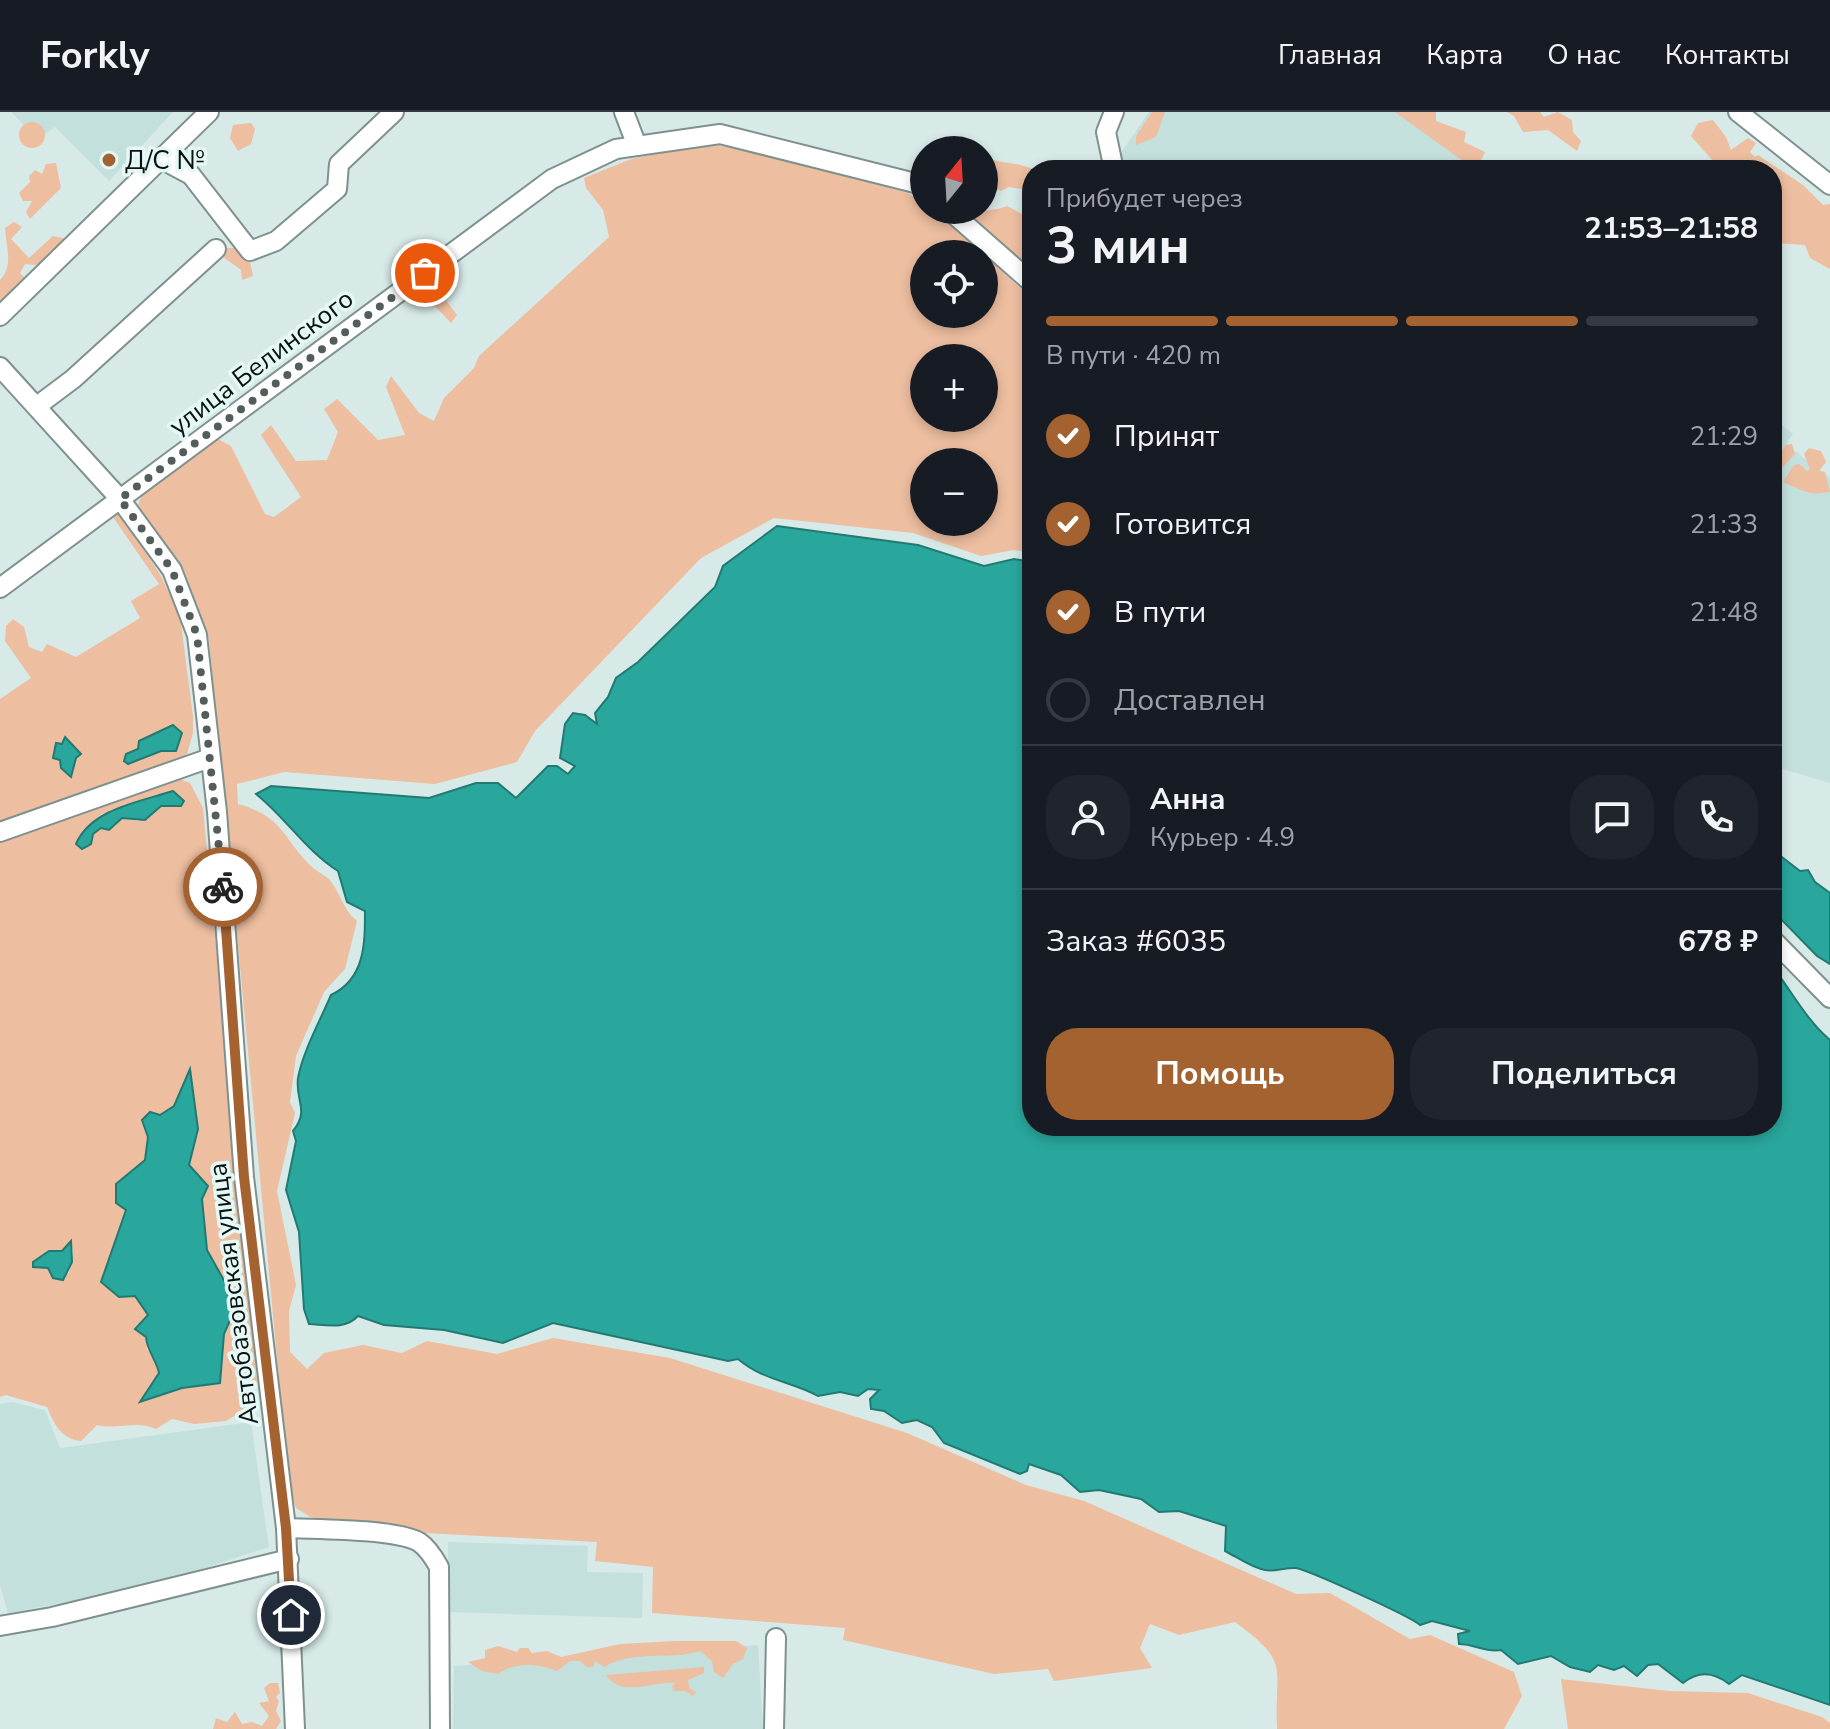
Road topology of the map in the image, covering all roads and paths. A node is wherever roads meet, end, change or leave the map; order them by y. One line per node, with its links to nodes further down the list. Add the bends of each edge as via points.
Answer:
1 (209, 112): 7 (street)
2 (394, 112): 7 (street, via 339,164 337,189 276,241 250,251 191,175)
3 (624, 112): 6 (street)
4 (1114, 112): 8 (street, via 1106,132)
5 (1738, 112): 10 (street)
6 (637, 146): 9 (street, улица Белинского, via 720,134); 17 (street, улица Белинского, via 616,149 552,179)
7 (161, 159): 14 (street)
8 (1112, 160)
9 (910, 182)
10 (1830, 185)
11 (965, 224): 13 (street)
12 (216, 249): 16 (street)
13 (1022, 274)
14 (0, 316)
15 (0, 367): 16 (street)
16 (37, 406): 17 (street)
17 (120, 499): 18 (street, улица Белинского); 19 (street, via 172,570 197,635)
18 (0, 588)
19 (210, 758): 20 (street); 23 (street, Автобазовская улица, via 244,1177)
20 (0, 832)
21 (1782, 949): 22 (street)
22 (1830, 998)
23 (286, 1528): 24 (street, Автобазовская улица); 28 (street, via 355,1530 418,1541 431,1554 439,1567)
24 (289, 1559): 25 (street); 27 (street, Автобазовская улица)
25 (0, 1626)
26 (776, 1638): 29 (street)
27 (295, 1729)
28 (440, 1729)
29 (774, 1729)

